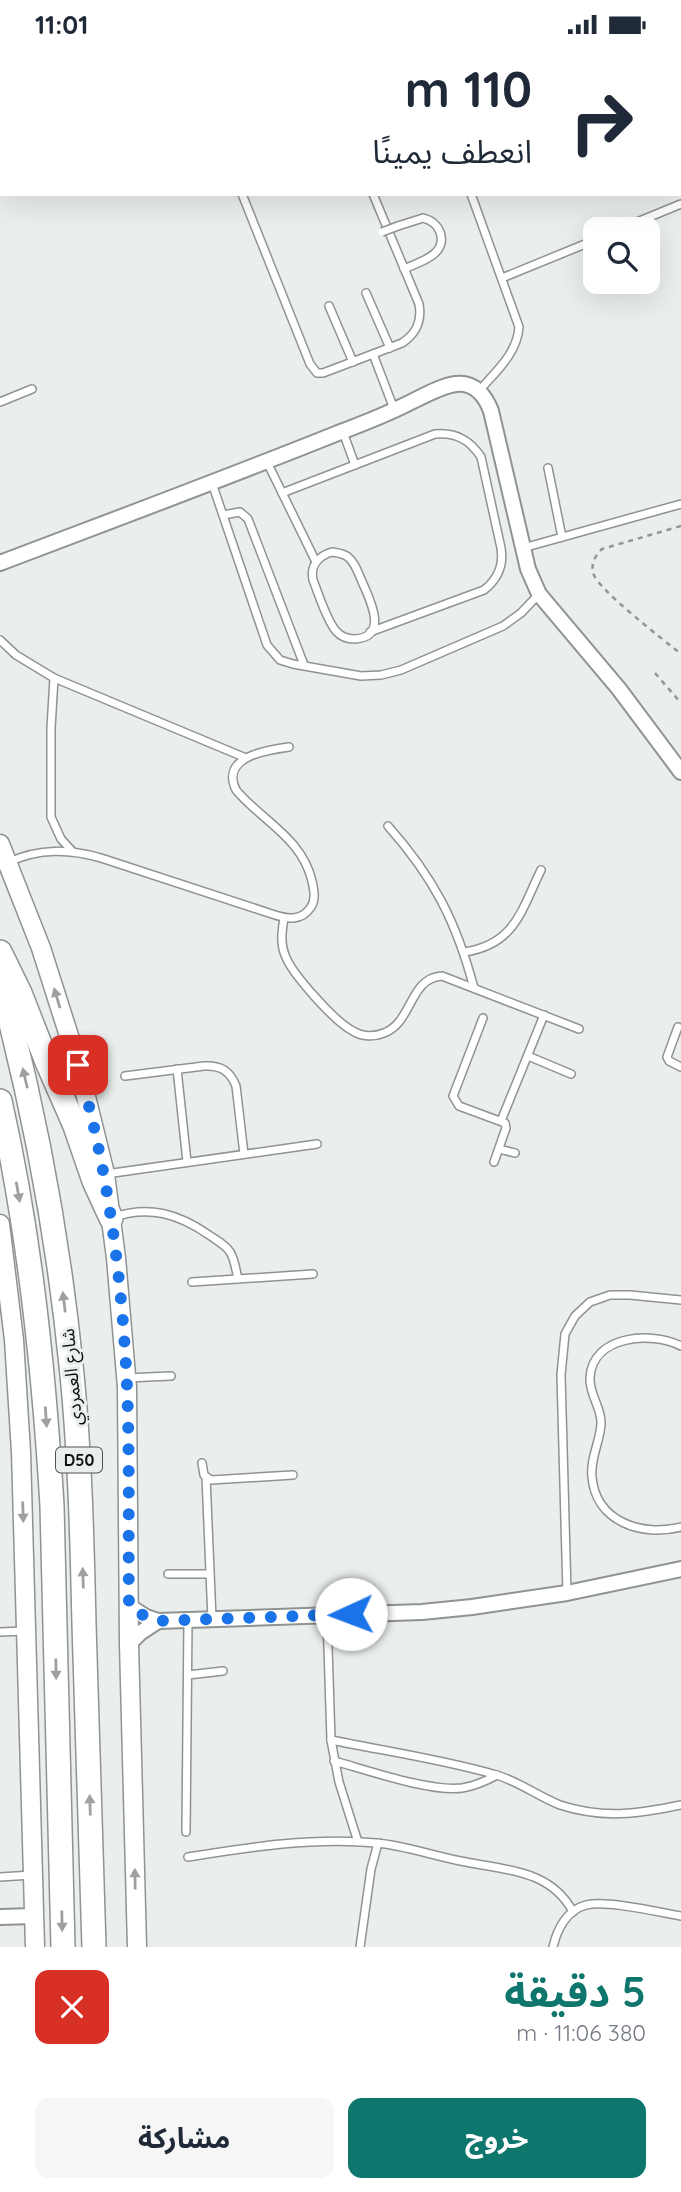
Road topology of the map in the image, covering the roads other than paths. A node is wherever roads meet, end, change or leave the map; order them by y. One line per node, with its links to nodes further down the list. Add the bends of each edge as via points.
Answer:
1 (243, 196): 14 (lane, via 310,364 323,373)
2 (374, 196): 8 (lane)
3 (472, 196): 9 (lane)
4 (681, 204): 5 (lane)
5 (649, 217)
6 (379, 233): 8 (lane, bridge, via 423,218 436,224 441,244 433,256)
7 (583, 245): 9 (lane)
8 (404, 269): 12 (lane, via 418,304 419,322 410,338)
9 (502, 278): 16 (lane, via 519,327 518,339)
10 (366, 293): 12 (lane)
11 (329, 306): 14 (lane)
12 (390, 348): 13 (lane)
13 (373, 354): 14 (lane); 18 (lane)
14 (353, 362)
15 (32, 390): 17 (lane)
16 (480, 391): 18 (street, via 469,385 447,386); 28 (street, via 491,411)
17 (0, 402)
18 (395, 410): 19 (street)
19 (343, 432): 20 (street); 21 (lane)
20 (267, 461): 23 (street); 24 (lane)
21 (355, 465): 24 (lane); 32 (lane, via 435,434 467,440 481,457 502,558 497,576 484,590)
22 (548, 468): 27 (lane)
23 (212, 482): 26 (lane); 30 (street)
24 (282, 493): 29 (lane)
25 (681, 504): 27 (lane)
26 (223, 515): 34 (lane, via 267,645 280,660); 34 (lane, via 240,512 248,519)
27 (562, 537): 28 (lane)
28 (523, 548): 31 (street)
29 (316, 562): 32 (lane, via 313,580 335,631 352,639); 32 (lane, via 326,554 339,553 354,564 376,614)
30 (0, 563)
31 (538, 594): 34 (lane, via 503,626 391,673 361,676); 38 (street, via 619,689)
32 (370, 632)
33 (0, 641): 35 (lane)
34 (304, 665)
35 (54, 678): 37 (lane); 41 (lane, via 51,817)
36 (289, 747): 37 (lane)
37 (246, 758): 44 (lane, via 232,772 236,790 294,843 313,883 313,904 307,913 296,919)
38 (681, 772)
39 (388, 826): 46 (lane, via 433,885)
40 (0, 843): 42 (street)
41 (72, 851): 42 (lane, via 40,852); 44 (lane)
42 (8, 863): 66 (street, one-way to 42, via 78,1065)
43 (541, 870): 46 (lane, via 508,933 480,950)
44 (284, 918): 48 (lane, via 281,935 291,969 354,1032 367,1036 393,1029 432,976)
45 (0, 952): 67 (main road)
46 (464, 952): 48 (lane)
47 (0, 981): 110 (main road, شارع العمردي / D50, one-way to 47, via 81,1512 72,1368 46,1177)
48 (474, 988): 49 (lane)
49 (544, 1015): 52 (lane); 53 (lane)
50 (483, 1018): 59 (lane, via 453,1096 459,1106)
51 (677, 1027): 54 (lane, via 667,1057)
52 (579, 1029)
53 (528, 1056): 56 (lane); 59 (lane)
54 (681, 1067)
55 (177, 1069): 57 (lane); 63 (lane, via 215,1065 232,1077); 64 (lane)
56 (571, 1074)
57 (125, 1076)
58 (0, 1101): 109 (main road, شارع العمردي / D50, one-way to 109, via 28,1254 47,1430)
59 (501, 1121): 61 (lane, via 506,1128)
60 (317, 1144): 63 (lane)
61 (499, 1149): 62 (lane); 65 (lane)
62 (515, 1153)
63 (244, 1154): 64 (lane)
64 (187, 1162): 66 (lane)
65 (494, 1162)
66 (104, 1174): 67 (street)
67 (111, 1219): 70 (lane, via 145,1210 176,1217 229,1251); 75 (street)
68 (0, 1224): 89 (street, one-way to 89, via 19,1395)
69 (313, 1274): 70 (lane)
70 (238, 1279): 71 (lane)
71 (192, 1282)
72 (681, 1300): 83 (lane, via 610,1295 590,1302 565,1334 561,1375)
73 (681, 1346): 79 (lane, via 657,1338 621,1341 595,1361 590,1378 601,1422 592,1459 598,1497 625,1525 644,1531)
74 (171, 1376): 75 (lane)
75 (126, 1378): 84 (street)
76 (202, 1463): 78 (lane)
77 (292, 1475): 78 (lane)
78 (206, 1478): 82 (lane)
79 (681, 1527)
80 (681, 1569): 83 (street)
81 (168, 1574): 82 (lane)
82 (210, 1574): 86 (lane)
83 (567, 1594): 85 (street, via 422,1612)
84 (129, 1606): 88 (street); 91 (street)
85 (327, 1615): 86 (street); 94 (lane)
86 (212, 1619): 87 (street)
87 (188, 1620): 88 (street); 93 (lane)
88 (159, 1621): 91 (street)
89 (26, 1631): 90 (lane); 102 (street)
90 (0, 1632)
91 (129, 1644): 111 (street, one-way to 91)
92 (223, 1671): 93 (lane)
93 (188, 1675): 98 (lane)
94 (331, 1740): 95 (lane); 96 (lane)
95 (334, 1761): 96 (lane, via 440,1788 479,1784); 99 (lane)
96 (497, 1775): 97 (lane, via 559,1804 593,1813 628,1815)
97 (681, 1805)
98 (186, 1832)
99 (358, 1842): 100 (lane); 101 (lane, via 278,1845)
100 (378, 1843): 104 (lane, via 536,1876 554,1887); 112 (lane)
101 (188, 1857)
102 (33, 1875): 103 (lane); 105 (street)
103 (0, 1877)
104 (573, 1912): 106 (lane, via 587,1905 603,1905); 113 (lane, via 562,1923)
105 (34, 1916): 107 (street); 108 (street)
106 (681, 1916)
107 (0, 1917)
108 (35, 1947)
109 (63, 1947)
110 (94, 1947)
111 (137, 1947)
112 (360, 1947)
113 (553, 1947)

